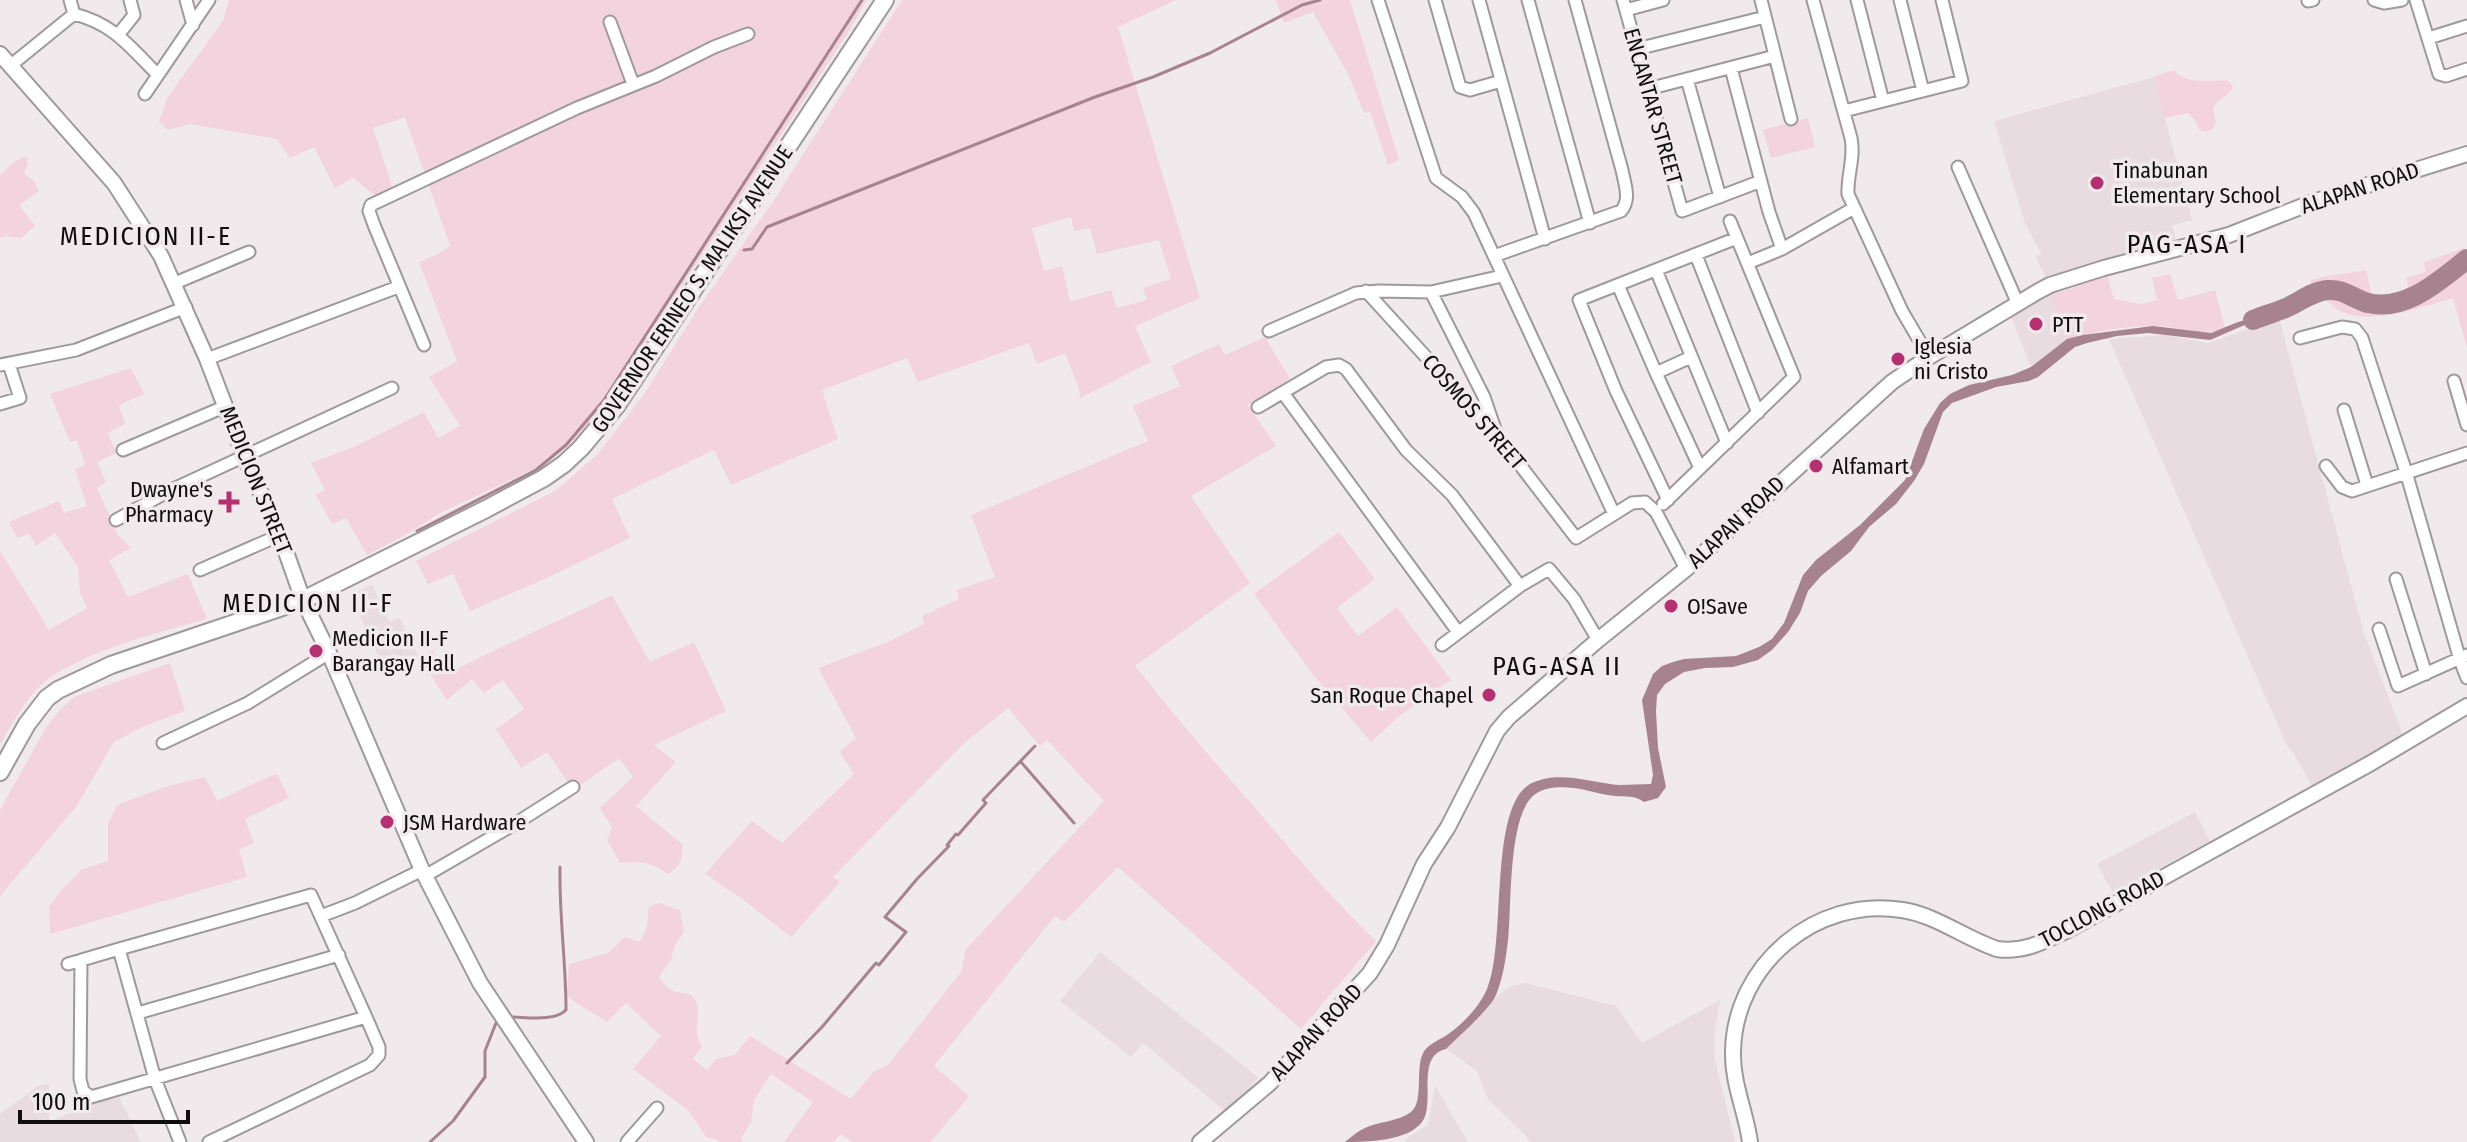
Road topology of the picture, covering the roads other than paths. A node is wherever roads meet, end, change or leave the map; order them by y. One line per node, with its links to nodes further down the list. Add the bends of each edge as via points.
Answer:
1 (70, 0): 21 (street)
2 (130, 0): 27 (street, via 134,15)
3 (186, 0): 24 (street)
4 (209, 0): 24 (street)
5 (885, 0): 102 (main road, GOVERNOR ERINEO S. MALIKSI AVENUE, via 617,405 581,448 519,492)
6 (1378, 0): 56 (street, via 1436,178 1469,204)
7 (1435, 0): 36 (street, via 1460,87 1470,90)
8 (1479, 0): 36 (street)
9 (1528, 0): 50 (street)
10 (1575, 0): 50 (street, via 1627,197 1621,211)
11 (1663, 0): 20 (street)
12 (1761, 0): 22 (street)
13 (1813, 0): 42 (street)
14 (1857, 0): 41 (street)
15 (1900, 0): 39 (street)
16 (1942, 0): 39 (street, via 1962,81)
17 (2374, 0): 18 (street)
18 (2402, 0)
19 (2416, 0): 28 (street)
20 (1624, 5): 29 (street, ENCANTAR STREET)
21 (74, 14): 27 (street, via 94,19); 31 (street)
22 (1765, 17): 29 (street); 30 (street)
23 (610, 22): 37 (street)
24 (193, 25): 34 (street)
25 (2467, 26): 28 (street)
26 (748, 34): 37 (street)
27 (118, 35): 34 (street)
28 (2429, 38): 33 (street, via 2439,74)
29 (1637, 49): 38 (street, ENCANTAR STREET)
30 (1775, 56): 32 (street); 43 (street)
31 (5, 60): 60 (street, MEDICION STREET, via 114,183)
32 (1731, 68): 35 (street); 46 (street)
33 (2467, 69)
34 (158, 75): 40 (street)
35 (1687, 79): 38 (street); 47 (street)
36 (1501, 81): 52 (street)
37 (633, 84): 62 (street, via 371,205)
38 (1648, 89): 47 (street, ENCANTAR STREET, via 1682,211)
39 (1923, 91): 41 (street)
40 (145, 94)
41 (1883, 101): 42 (street)
42 (1844, 111): 48 (street, via 1853,148 1848,187)
43 (1791, 119)
44 (2467, 154): 65 (street, ALAPAN ROAD, via 2313,202 2229,235 2050,285)
45 (1958, 167): 65 (street)
46 (1761, 181): 47 (street); 53 (street)
47 (1720, 197)
48 (1854, 208): 53 (street); 71 (street)
49 (1730, 221): 51 (street)
50 (1590, 223): 52 (street)
51 (1737, 238): 55 (street); 57 (street)
52 (1545, 239): 56 (street)
53 (1782, 249): 57 (street)
54 (249, 252): 60 (street)
55 (1696, 255): 58 (street); 82 (street)
56 (1494, 256): 59 (street)
57 (1748, 263): 82 (street, via 1794,377)
58 (1656, 270): 61 (street); 70 (street)
59 (1502, 276): 64 (street); 95 (street)
60 (175, 283): 66 (street, MEDICION STREET)
61 (1618, 285): 74 (street); 93 (street, via 1579,300)
62 (398, 287): 69 (street); 72 (street)
63 (1366, 291): 64 (street); 67 (street); 84 (street, COSMOS STREET)
64 (1431, 292): 84 (street, via 1488,405)
65 (2018, 304): 71 (street, ALAPAN ROAD)
66 (186, 307): 72 (street, MEDICION STREET); 73 (street, via 76,350)
67 (1269, 331)
68 (2300, 338): 91 (street, via 2342,327 2355,329)
69 (424, 345)
70 (1691, 357): 74 (street); 85 (street)
71 (1929, 357): 98 (street, ALAPAN ROAD, via 1872,399)
72 (207, 359): 79 (street, MEDICION STREET)
73 (5, 364): 78 (street, via 20,398)
74 (1656, 373): 90 (street)
75 (2454, 381): 83 (street)
76 (392, 388): 88 (street)
77 (1283, 393): 80 (street); 101 (street, via 1326,367 1346,369 1406,450 1458,502); 104 (street)
78 (0, 404)
79 (226, 406): 86 (street); 88 (street, MEDICION STREET)
80 (1258, 407)
81 (2344, 410): 92 (street)
82 (1758, 413): 85 (street)
83 (2467, 425)
84 (1497, 435): 95 (street, COSMOS STREET, via 1576,538)
85 (1727, 443): 90 (street)
86 (123, 450)
87 (2467, 453): 91 (street)
88 (245, 458): 96 (street); 97 (street, MEDICION STREET)
89 (2326, 466): 92 (street, via 2342,487 2352,491)
90 (1700, 468): 93 (street)
91 (2406, 472): 92 (street); 108 (street)
92 (2367, 485)
93 (1668, 500): 94 (street)
94 (1656, 512): 95 (street, via 1638,501); 98 (street)
95 (1614, 514)
96 (116, 520)
97 (280, 535): 99 (street); 102 (street, MEDICION STREET)
98 (1686, 569): 105 (street, ALAPAN ROAD)
99 (200, 570)
100 (2396, 579): 109 (street)
101 (1520, 586): 104 (street); 105 (street, via 1549,569)
102 (303, 600): 107 (street, MEDICION STREET); 113 (main road, GOVERNOR ERINEO S. MALIKSI AVENUE, via 111,665 58,690 27,724)
103 (2379, 629): 109 (street, via 2398,686)
104 (1458, 632): 106 (street)
105 (1598, 640): 129 (street, ALAPAN ROAD, via 1497,731 1370,973 1270,1083)
106 (1442, 645)
107 (329, 653): 112 (street, via 248,703); 115 (street, MEDICION STREET)
108 (2463, 657): 109 (street); 110 (street)
109 (2426, 674)
110 (2467, 678)
111 (2467, 706): 130 (street, TOCLONG ROAD, via 2066,931 2026,948 1997,949 1928,917 1889,908 1847,912 1808,927 1766,963 1749,986 1739,1013 1733,1054)
112 (163, 743)
113 (0, 772)
114 (573, 787): 115 (street)
115 (424, 873): 116 (street); 127 (street, MEDICION STREET, via 480,983)
116 (321, 916): 117 (street, via 311,895); 118 (street)
117 (119, 949): 119 (street); 121 (street)
118 (339, 955): 121 (street); 122 (street)
119 (81, 960): 120 (street); 123 (street, via 83,1091 100,1096)
120 (68, 964)
121 (138, 1013): 123 (street)
122 (366, 1017): 123 (street); 126 (street, via 379,1047 374,1062)
123 (155, 1079): 125 (street)
124 (657, 1108): 128 (street)
125 (180, 1142)
126 (209, 1142)
127 (586, 1142)
128 (627, 1142)
129 (1200, 1142)
130 (1750, 1142)

